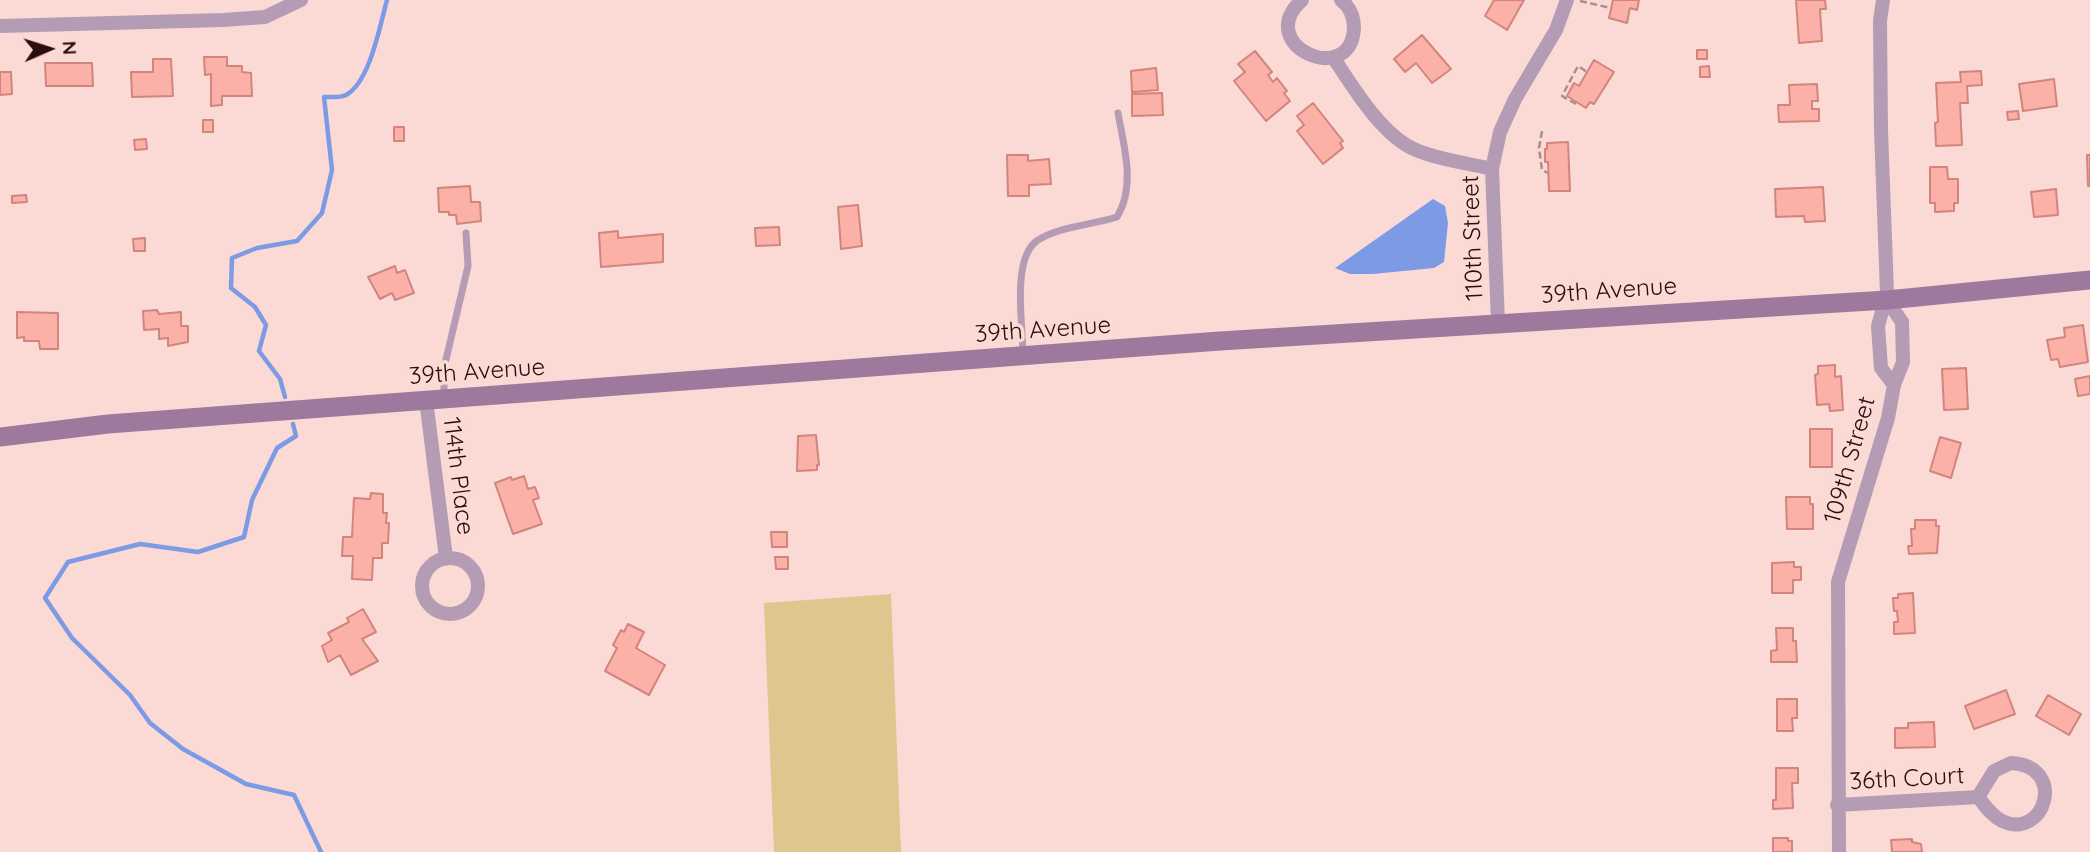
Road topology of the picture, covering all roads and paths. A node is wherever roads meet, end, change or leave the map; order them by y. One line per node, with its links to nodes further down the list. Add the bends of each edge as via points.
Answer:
1 (302, 0): 8 (street, via 265,17)
2 (1303, 0): 9 (street, via 1291,15 1290,36 1312,57)
3 (1340, 0): 9 (street, via 1351,12 1353,33 1342,52)
4 (1567, 0): 14 (street, 110th Street, via 1556,30 1500,132)
5 (1576, 0): 7 (path)
6 (1883, 0): 18 (street, 109th Street)
7 (1611, 8)
8 (0, 26)
9 (1333, 57): 14 (street, via 1396,139 1416,150)
10 (1587, 72): 11 (path, via 1578,66 1562,96)
11 (1576, 104)
12 (1118, 113): 20 (lane, via 1128,185 1124,205 1117,217 1062,230 1037,241 1026,253 1021,271)
13 (1542, 131): 15 (path, via 1542,170)
14 (1492, 169): 19 (street, 110th Street)
15 (1548, 173)
16 (466, 233): 22 (lane, via 468,266)
17 (2090, 281): 18 (main road, 39th Avenue)
18 (1886, 300): 19 (main road, 39th Avenue); 21 (street, 109th Street, via 1878,326 1881,368); 21 (street, via 1902,322 1903,362)
19 (1498, 323): 20 (main road, 39th Avenue)
20 (1023, 356): 22 (main road, 39th Avenue)
21 (1894, 385): 26 (street, 109th Street, via 1838,582)
22 (435, 400): 23 (main road, 39th Avenue, via 108,424); 24 (street, 114th Place)
23 (0, 437)
24 (446, 558): 24 (street, 114th Place, via 430,566 422,591 430,607 455,615 472,605 477,577 465,562)
25 (1978, 797): 25 (street, 36th Court, via 1994,816 2024,823 2041,810 2046,790 2038,773 2011,763 1994,771); 26 (street, 36th Court)
26 (1838, 805): 27 (street, 109th Street)
27 (1839, 852)

